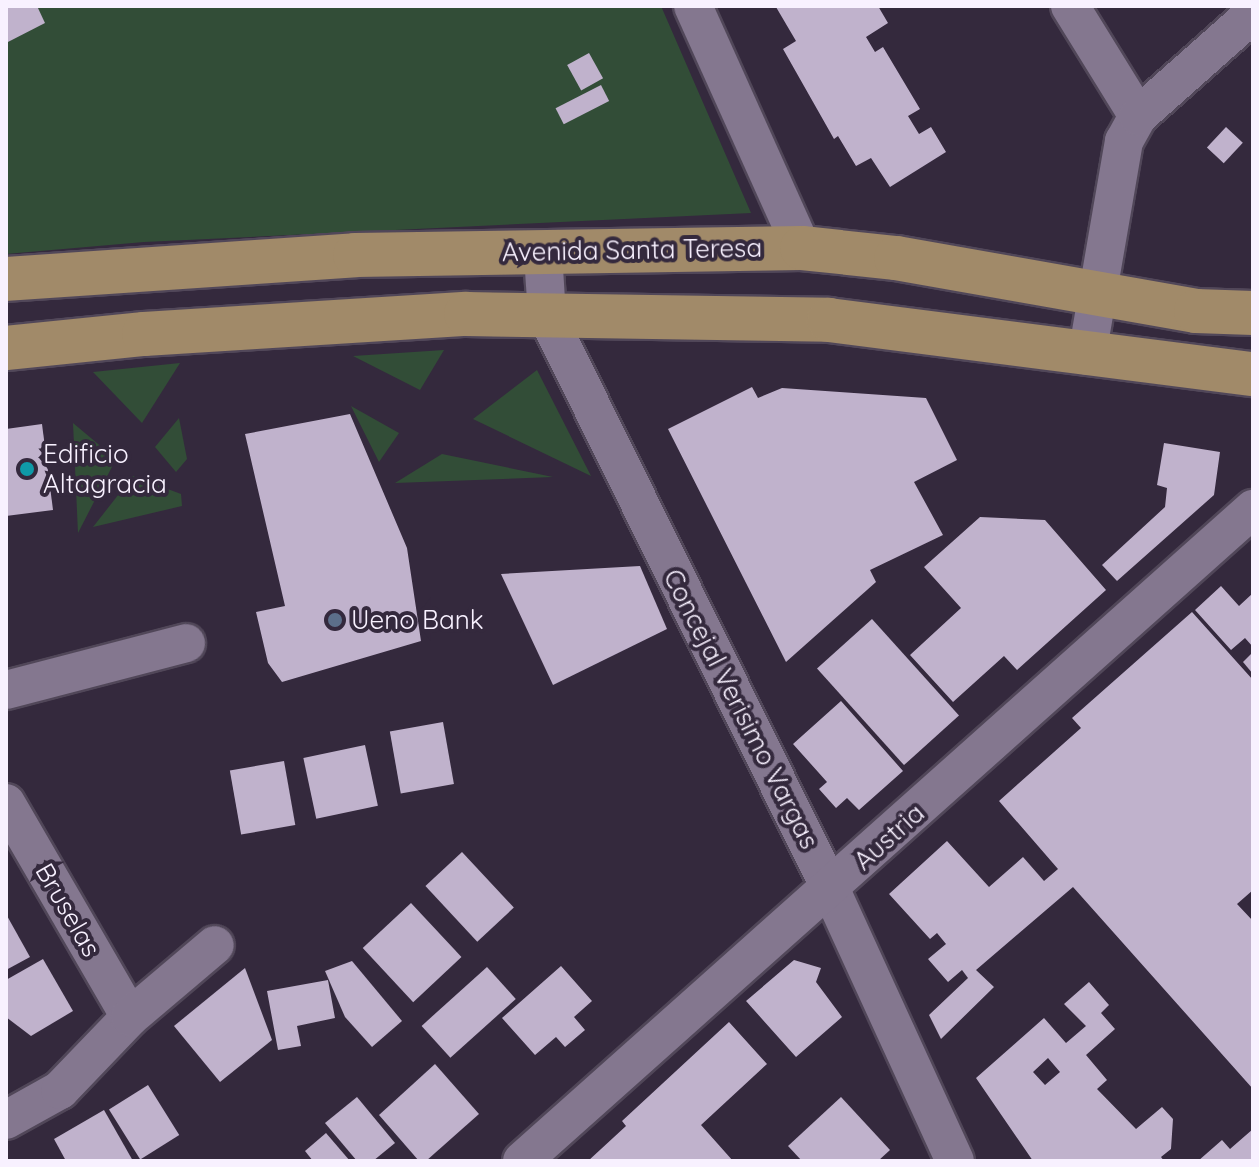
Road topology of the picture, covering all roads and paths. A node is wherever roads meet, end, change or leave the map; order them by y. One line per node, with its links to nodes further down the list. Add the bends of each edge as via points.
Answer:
1 (693, 6): 5 (street)
2 (1070, 6): 4 (street)
3 (1253, 14): 4 (street)
4 (1138, 116): 8 (street, via 1124,141)
5 (802, 248): 6 (main road, Avenida Santa Teresa); 8 (main road, Avenida Santa Teresa)
6 (543, 253): 7 (main road, Avenida Santa Teresa, via 355,255); 10 (street, Concejal Verisimo Vargas)
7 (6, 279)
8 (1096, 294): 9 (main road, Avenida Santa Teresa, via 1196,311); 12 (street)
9 (1253, 313)
10 (547, 316): 11 (main road, via 346,320); 12 (main road, via 829,320); 18 (street, Concejal Verisimo Vargas)
11 (6, 348)
12 (1087, 356): 13 (main road)
13 (1253, 374)
14 (1253, 509): 18 (street, Austria)
15 (186, 643): 16 (street)
16 (6, 690)
17 (6, 803): 20 (street, Bruselas)
18 (830, 888): 22 (street, Austria); 23 (street, Concejal Verisimo Vargas)
19 (215, 945): 20 (street)
20 (130, 1017): 21 (street, via 60,1090)
21 (6, 1120)
22 (522, 1161)
23 (955, 1161)

